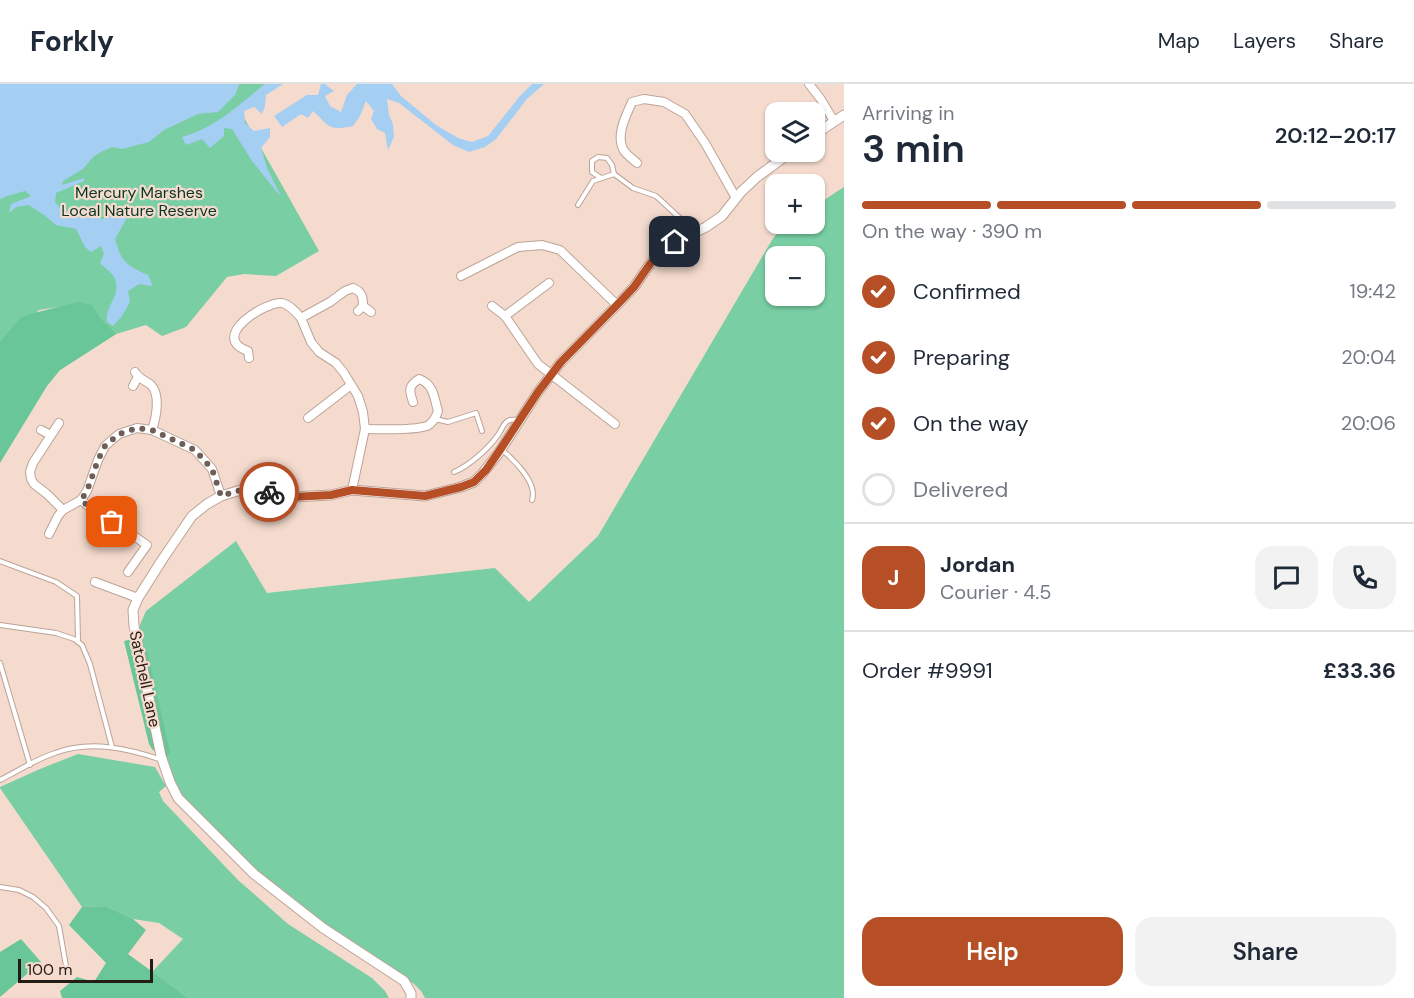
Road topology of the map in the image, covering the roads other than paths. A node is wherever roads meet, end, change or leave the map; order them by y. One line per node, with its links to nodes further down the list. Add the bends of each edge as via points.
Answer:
1 (808, 84): 3 (street)
2 (844, 115): 3 (street)
3 (834, 121): 4 (street)
4 (825, 127)
5 (778, 162): 9 (street, Satchell Lane)
6 (637, 163): 9 (street, via 623,151 620,139 632,102 664,102 685,114)
7 (614, 174): 8 (lane); 8 (lane, via 607,158 598,157 592,160 592,172); 11 (lane, via 633,188 656,196)
8 (601, 178): 10 (lane, via 593,181)
9 (736, 198): 11 (street, Satchell Lane, via 722,216)
10 (578, 204)
11 (696, 232): 14 (street, Satchell Lane, via 661,251)
12 (461, 276): 14 (street, via 518,247 542,245 560,250)
13 (549, 283): 17 (street)
14 (617, 305): 20 (street, Satchell Lane)
15 (492, 306): 17 (street)
16 (371, 312): 18 (street, via 361,309 363,297 353,288)
17 (505, 316): 20 (street, via 538,364)
18 (301, 318): 19 (street, via 282,303 259,310 234,332 236,344); 21 (street, via 310,342 336,363)
19 (250, 351)
20 (551, 375): 26 (street, Satchell Lane); 28 (street)
21 (351, 385): 24 (street); 29 (street, via 358,396)
22 (133, 386): 31 (street, via 136,375 155,393)
23 (413, 402): 25 (street, via 412,384 419,379 427,382 438,411)
24 (308, 418)
25 (435, 418): 29 (street, via 427,426); 32 (lane, via 448,422 476,413)
26 (520, 420): 34 (street, Satchell Lane); 35 (lane, via 506,422 476,458)
27 (59, 423): 33 (street)
28 (615, 424)
29 (365, 429): 36 (street)
30 (41, 430): 33 (street)
31 (152, 430): 37 (street, via 195,450 212,469); 38 (street, via 137,428 119,434 105,446)
32 (482, 431)
33 (51, 435): 40 (street, via 33,463 30,476)
34 (501, 449): 36 (street, Satchell Lane, via 478,478 461,487 425,496); 39 (lane, via 532,484)
35 (454, 472)
36 (352, 490): 37 (street, Satchell Lane, via 292,497 244,489)
37 (221, 496): 47 (street, Satchell Lane, via 189,519)
38 (81, 500): 40 (street); 42 (street)
39 (532, 500)
40 (63, 510): 43 (street)
41 (132, 517): 42 (street)
42 (124, 529): 45 (street, via 147,545)
43 (49, 534)
44 (0, 561): 49 (lane, via 56,582 77,596)
45 (128, 572)
46 (95, 582): 47 (street)
47 (138, 598): 53 (street, Satchell Lane, via 133,610 134,626)
48 (0, 626): 49 (lane, via 56,633)
49 (78, 642): 52 (lane, via 90,664)
50 (0, 663): 51 (lane)
51 (2, 681): 54 (lane)
52 (112, 747): 53 (lane); 54 (lane, via 67,749)
53 (162, 760): 58 (street, Satchell Lane, via 181,803 254,874 323,928 404,981)
54 (30, 765): 55 (lane)
55 (0, 780)
56 (0, 887): 57 (lane, via 19,890 46,908 59,926)
57 (66, 966)
58 (411, 998)

